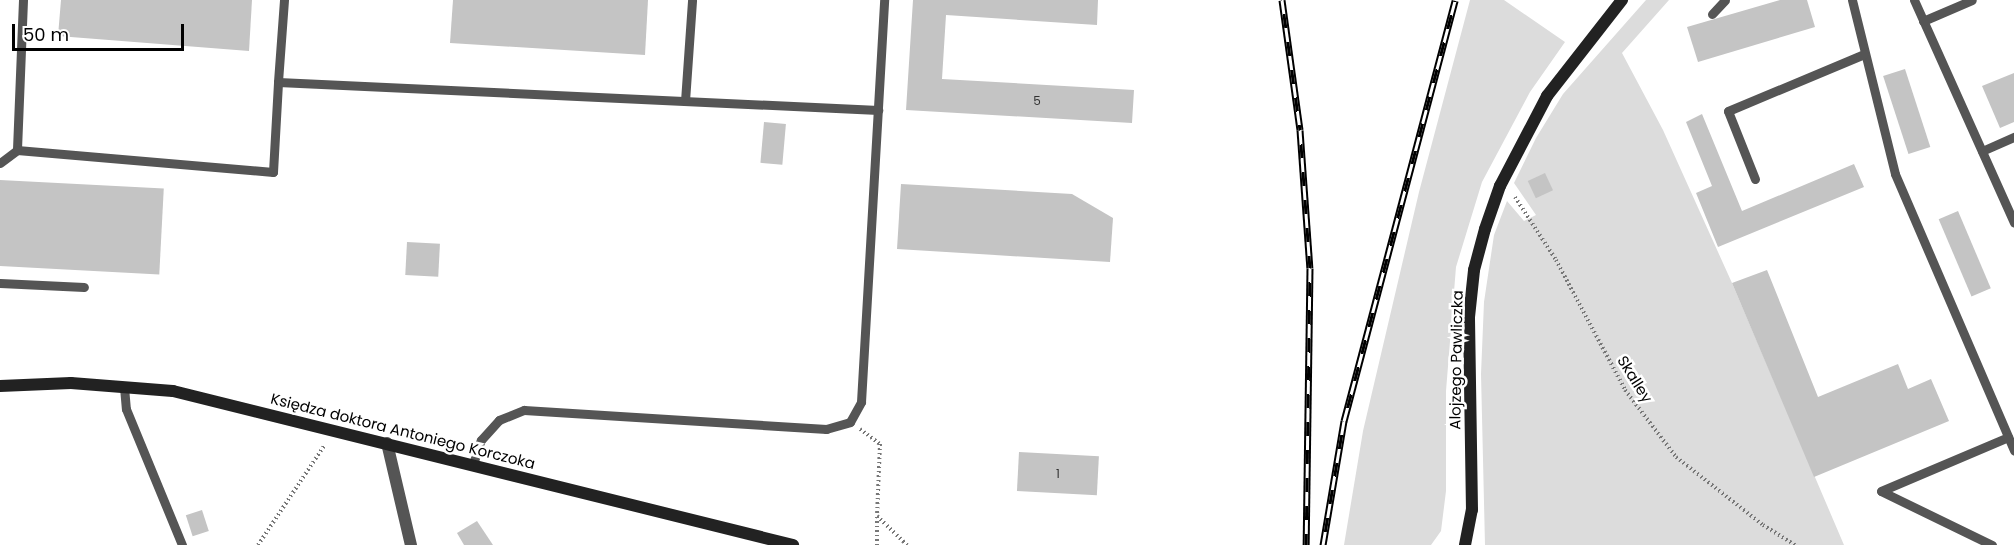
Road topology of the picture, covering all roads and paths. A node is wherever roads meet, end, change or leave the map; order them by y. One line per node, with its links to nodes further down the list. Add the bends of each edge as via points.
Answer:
1 (24, 0): 17 (lane)
2 (284, 0): 13 (lane)
3 (692, 0): 14 (lane)
4 (884, 0): 15 (lane)
5 (1622, 0): 21 (street, Alojzego Pawliczka, via 1547,96)
6 (1725, 0): 10 (lane)
7 (1852, 0): 12 (lane)
8 (1914, 0): 11 (lane)
9 (1972, 0): 11 (lane)
10 (1712, 14)
11 (1923, 21): 18 (lane)
12 (1864, 54): 20 (lane, via 1728,111); 28 (lane, via 1895,174)
13 (278, 82): 14 (lane); 17 (lane, via 273,172)
14 (685, 101): 15 (lane)
15 (878, 110): 27 (lane, via 861,402)
16 (2014, 137): 18 (lane)
17 (17, 150): 19 (lane)
18 (1982, 151): 22 (lane)
19 (0, 163)
20 (1755, 179)
21 (1500, 186): 40 (street, Alojzego Pawliczka, via 1474,270 1469,317 1472,510); 41 (path, Skalley, via 1513,194 1527,212 1625,390 1676,457)
22 (2014, 223)
23 (0, 283): 24 (lane)
24 (84, 287)
25 (0, 386): 26 (street, Księdza doktora Antoniego Korczoka, via 71,383)
26 (124, 387): 30 (street, Księdza doktora Antoniego Korczoka, via 183,393); 34 (lane, via 126,410)
27 (850, 422): 32 (lane, via 826,429 524,410 499,420 481,440); 33 (path, via 880,444)
28 (2008, 437): 31 (lane); 42 (lane, via 1881,491)
29 (327, 442): 35 (path)
30 (387, 443): 32 (street, Księdza doktora Antoniego Korczoka); 36 (street)
31 (2014, 450)
32 (473, 464): 37 (street, Księdza doktora Antoniego Korczoka)
33 (877, 516): 38 (path); 39 (path)
34 (182, 545)
35 (258, 545)
36 (411, 545)
37 (793, 545)
38 (877, 545)
39 (907, 545)
40 (1465, 545)
41 (1795, 545)
42 (1992, 545)

